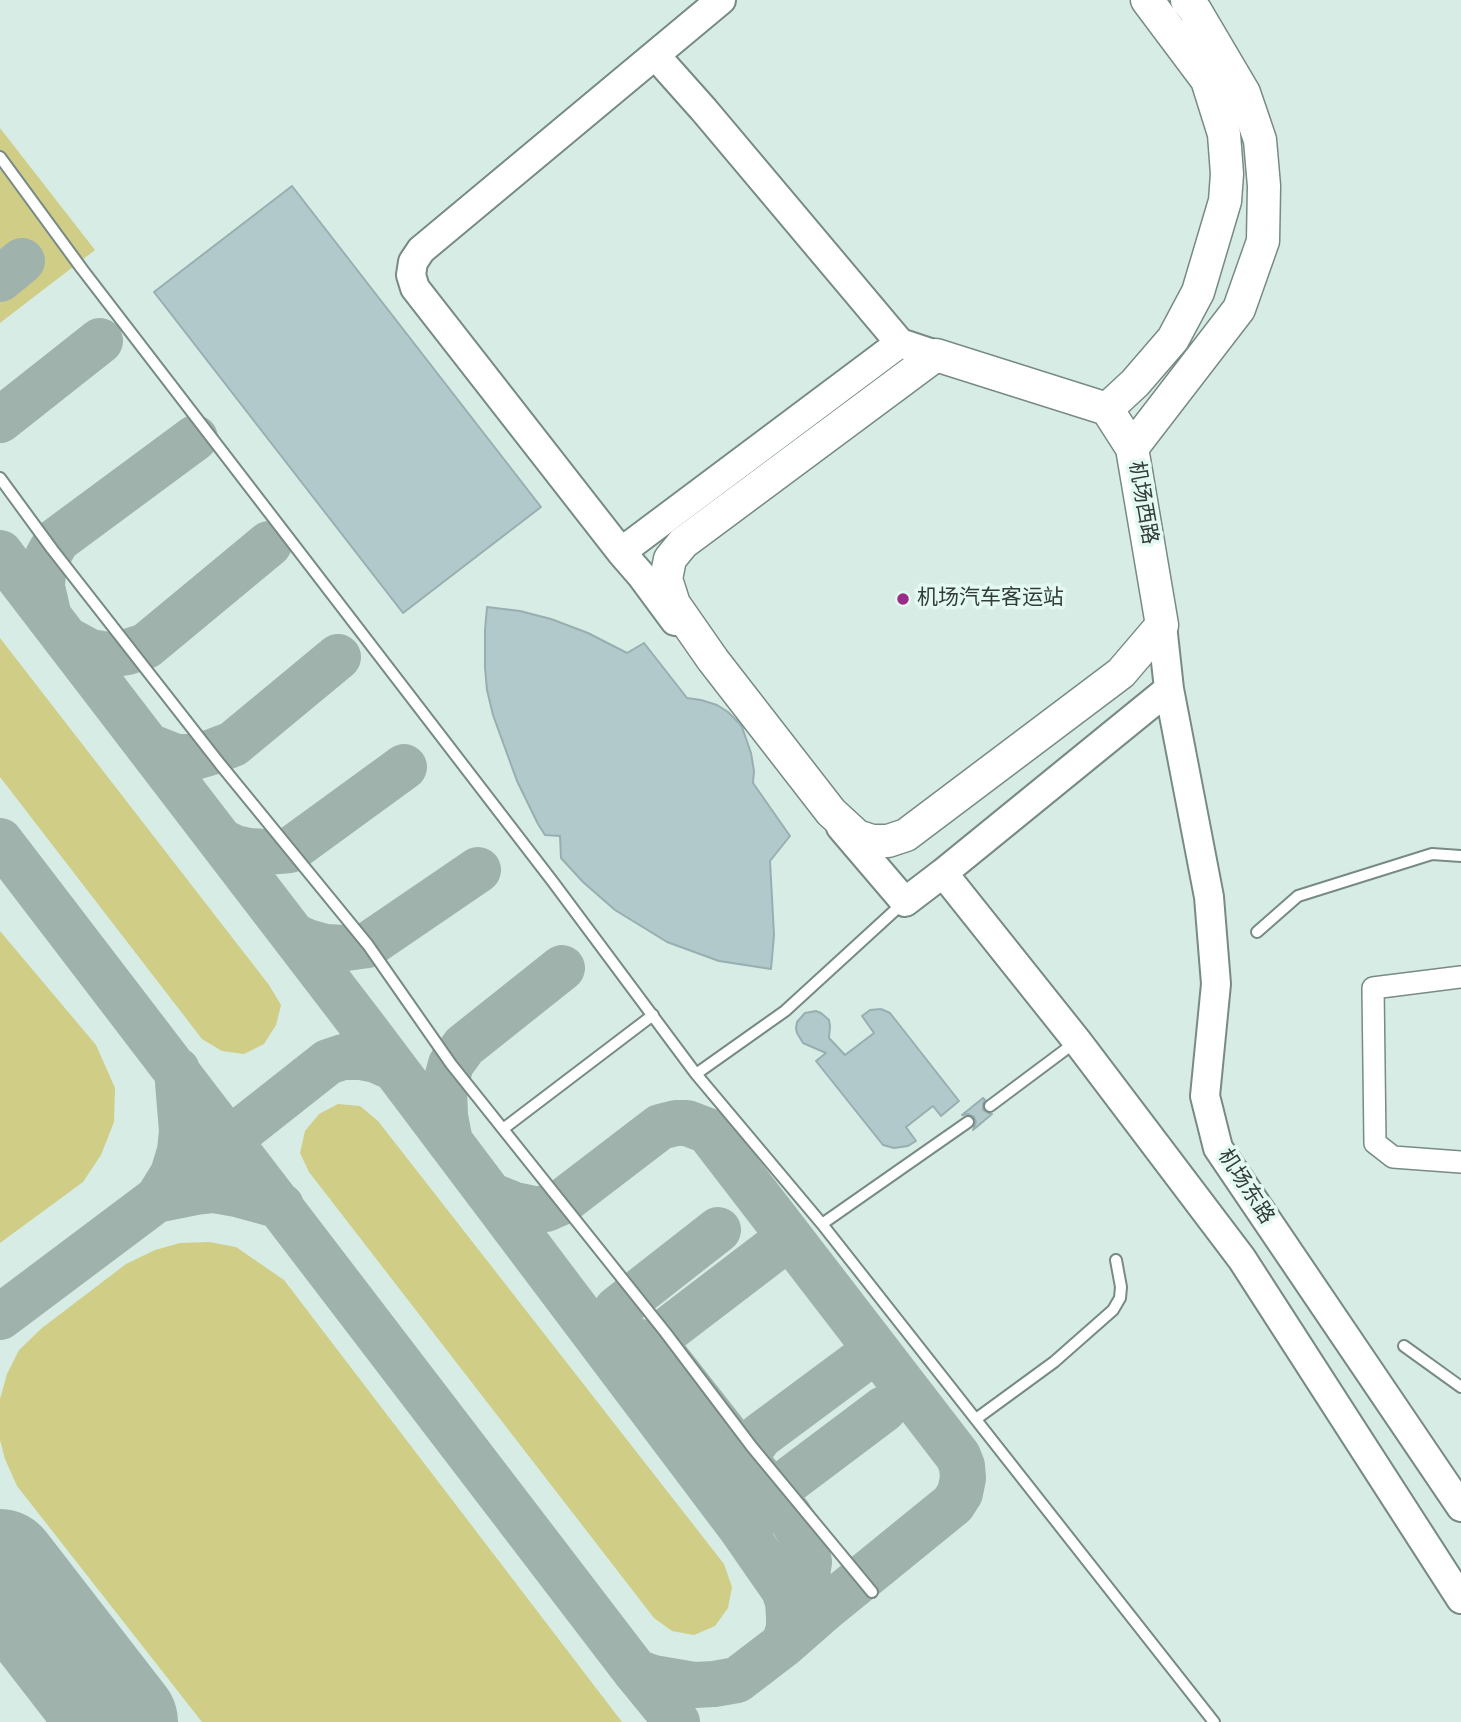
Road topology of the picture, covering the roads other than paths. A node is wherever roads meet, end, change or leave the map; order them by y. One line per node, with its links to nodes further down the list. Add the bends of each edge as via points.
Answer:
1 (720, 0): 4 (main road)
2 (1147, 0): 8 (main road, via 1207,80 1224,134 1225,201 1198,292 1172,340)
3 (1187, 0): 9 (main road, 机场西路, via 1244,93 1260,140 1263,241 1239,309)
4 (655, 55): 6 (main road); 11 (main road, via 421,250 411,275 415,288)
5 (0, 157): 19 (lane)
6 (900, 343): 7 (main road); 11 (main road)
7 (936, 355): 8 (main road); 12 (main road, via 682,542 670,559 666,579 674,604 831,812 857,836 872,841 906,835 1121,673)
8 (1107, 409): 9 (main road)
9 (1132, 449): 12 (main road, 机场西路)
10 (0, 478): 24 (lane, via 220,764 368,945)
11 (621, 552): 16 (main road, via 790,768)
12 (1162, 625): 13 (main road, 机场西路)
13 (1169, 689): 15 (main road); 31 (main road, 机场东路, via 1209,897 1216,984 1205,1096 1218,1148)
14 (1461, 856): 17 (lane, via 1432,853 1298,896)
15 (943, 873): 16 (main road); 20 (main road, 机场东路)
16 (905, 902): 21 (lane, via 785,1012)
17 (1257, 932)
18 (1461, 977): 25 (street, via 1373,988 1375,1143 1392,1157)
19 (653, 1015): 21 (lane); 24 (lane)
20 (1077, 1041): 22 (lane); 33 (main road, 机场东路, via 1242,1259)
21 (696, 1074): 26 (lane)
22 (990, 1106)
23 (968, 1122): 26 (lane)
24 (503, 1129): 32 (lane)
25 (1461, 1162)
26 (822, 1224): 30 (lane)
27 (1116, 1260): 30 (lane, via 1121,1287 1113,1310 1054,1362)
28 (1404, 1346): 29 (lane)
29 (1461, 1387)
30 (976, 1419): 34 (lane)
31 (1461, 1507)
32 (872, 1592)
33 (1461, 1599)
34 (1214, 1722)

